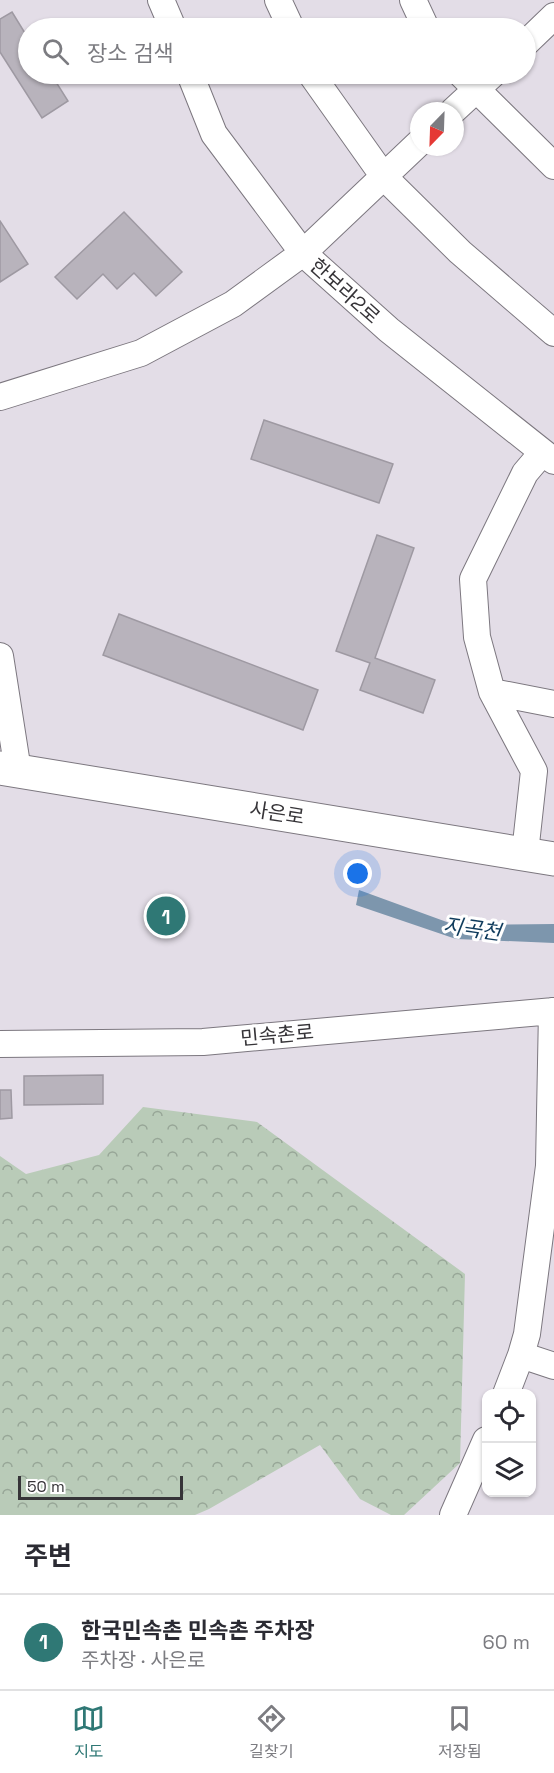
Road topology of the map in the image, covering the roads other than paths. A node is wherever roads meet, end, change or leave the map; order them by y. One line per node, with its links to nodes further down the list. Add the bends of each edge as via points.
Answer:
1 (161, 0): 5 (street)
2 (278, 0): 6 (street)
3 (413, 0): 7 (street)
4 (554, 16): 8 (street)
5 (169, 18)
6 (286, 18)
7 (421, 18)
8 (536, 33)
9 (194, 84): 17 (street, 한보라2로, via 214,134)
10 (318, 84): 16 (street)
11 (472, 84): 13 (street)
12 (480, 84): 15 (street)
13 (459, 102)
14 (410, 152): 16 (street)
15 (554, 166)
16 (384, 177): 17 (street); 18 (street, via 460,252)
17 (303, 253): 19 (street, via 233,304 141,353); 20 (street, 한보라2로, via 389,330)
18 (554, 333)
19 (0, 397)
20 (548, 457): 22 (street, via 525,473 473,579 477,637)
21 (0, 656): 24 (street)
22 (492, 692): 23 (street); 25 (street, via 534,771)
23 (554, 704)
24 (9, 769): 25 (main road, 사은로)
25 (539, 856)
26 (553, 1011): 27 (street, 민속촌로, via 203,1042); 28 (street)
27 (0, 1044)
28 (551, 1166): 29 (street)
29 (548, 1226): 30 (street)
30 (521, 1355): 31 (street); 32 (street)
31 (554, 1366)
32 (508, 1389)
33 (485, 1443): 34 (street)
34 (453, 1515)

